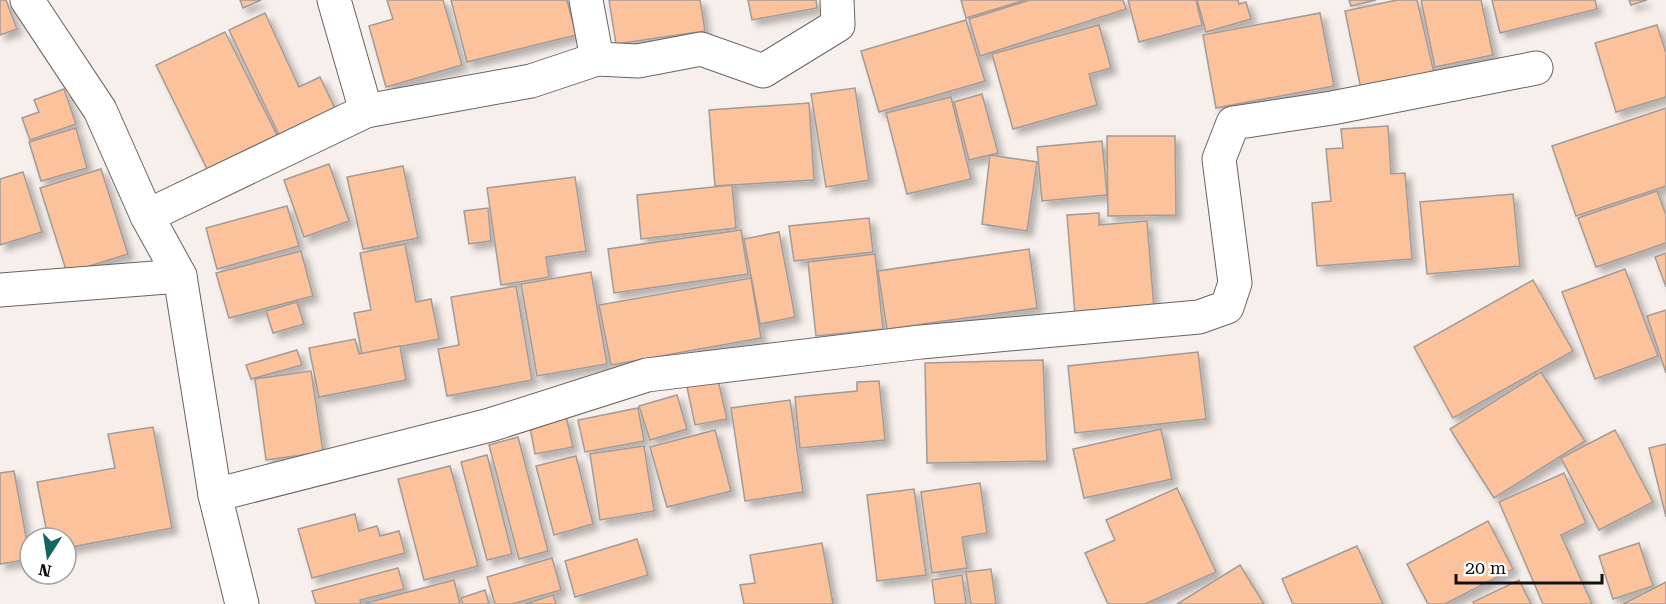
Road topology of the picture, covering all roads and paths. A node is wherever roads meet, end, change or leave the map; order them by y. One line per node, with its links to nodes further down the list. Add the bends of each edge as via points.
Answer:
1 (27, 0): 8 (street, via 100,110)
2 (334, 0): 7 (street)
3 (586, 0): 5 (street)
4 (837, 0): 5 (street, via 838,25 762,71 701,49 638,61)
5 (597, 59): 7 (street, via 531,81)
6 (1536, 68): 11 (street, via 1233,123 1219,159 1235,283 1227,307 1198,316 921,342 647,375 490,425)
7 (366, 111): 8 (street)
8 (147, 216): 9 (street)
9 (180, 276): 10 (street); 11 (street)
10 (0, 290)
11 (215, 495): 12 (street)
12 (242, 604)

